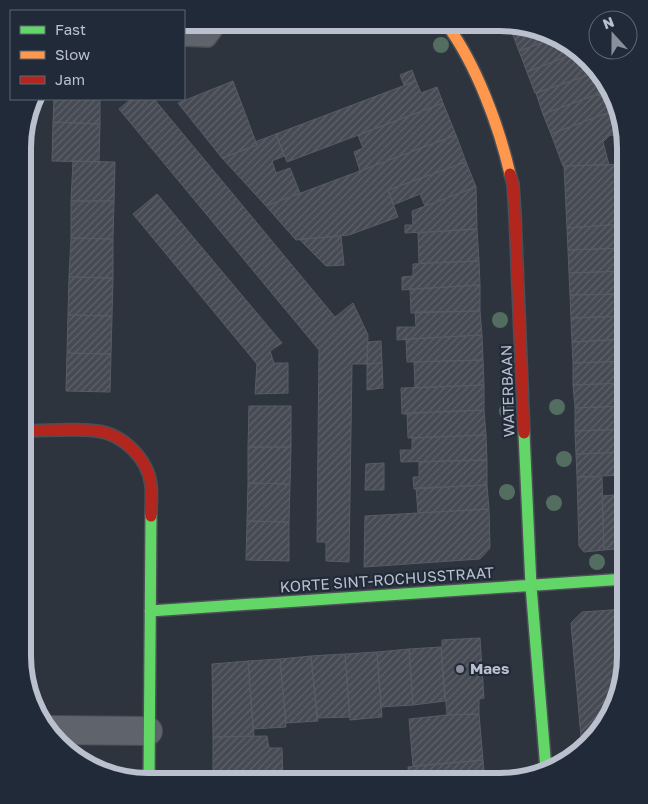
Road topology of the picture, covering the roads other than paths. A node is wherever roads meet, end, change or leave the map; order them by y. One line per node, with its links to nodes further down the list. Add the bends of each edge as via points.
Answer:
1 (214, 31): 3 (lane, via 208,39)
2 (451, 31): 6 (street, WATERBAAN, via 474,70 504,148 513,184)
3 (185, 38)
4 (31, 431): 7 (street, via 98,431 118,438 145,464 151,484)
5 (616, 580): 6 (street, KORTE SINT-ROCHUSSTRAAT)
6 (532, 586): 7 (street, KORTE SINT-ROCHUSSTRAAT); 10 (street, WATERBAAN)
7 (150, 611): 9 (street)
8 (58, 730): 9 (street)
9 (148, 731): 11 (street)
10 (545, 763)
11 (148, 772)

